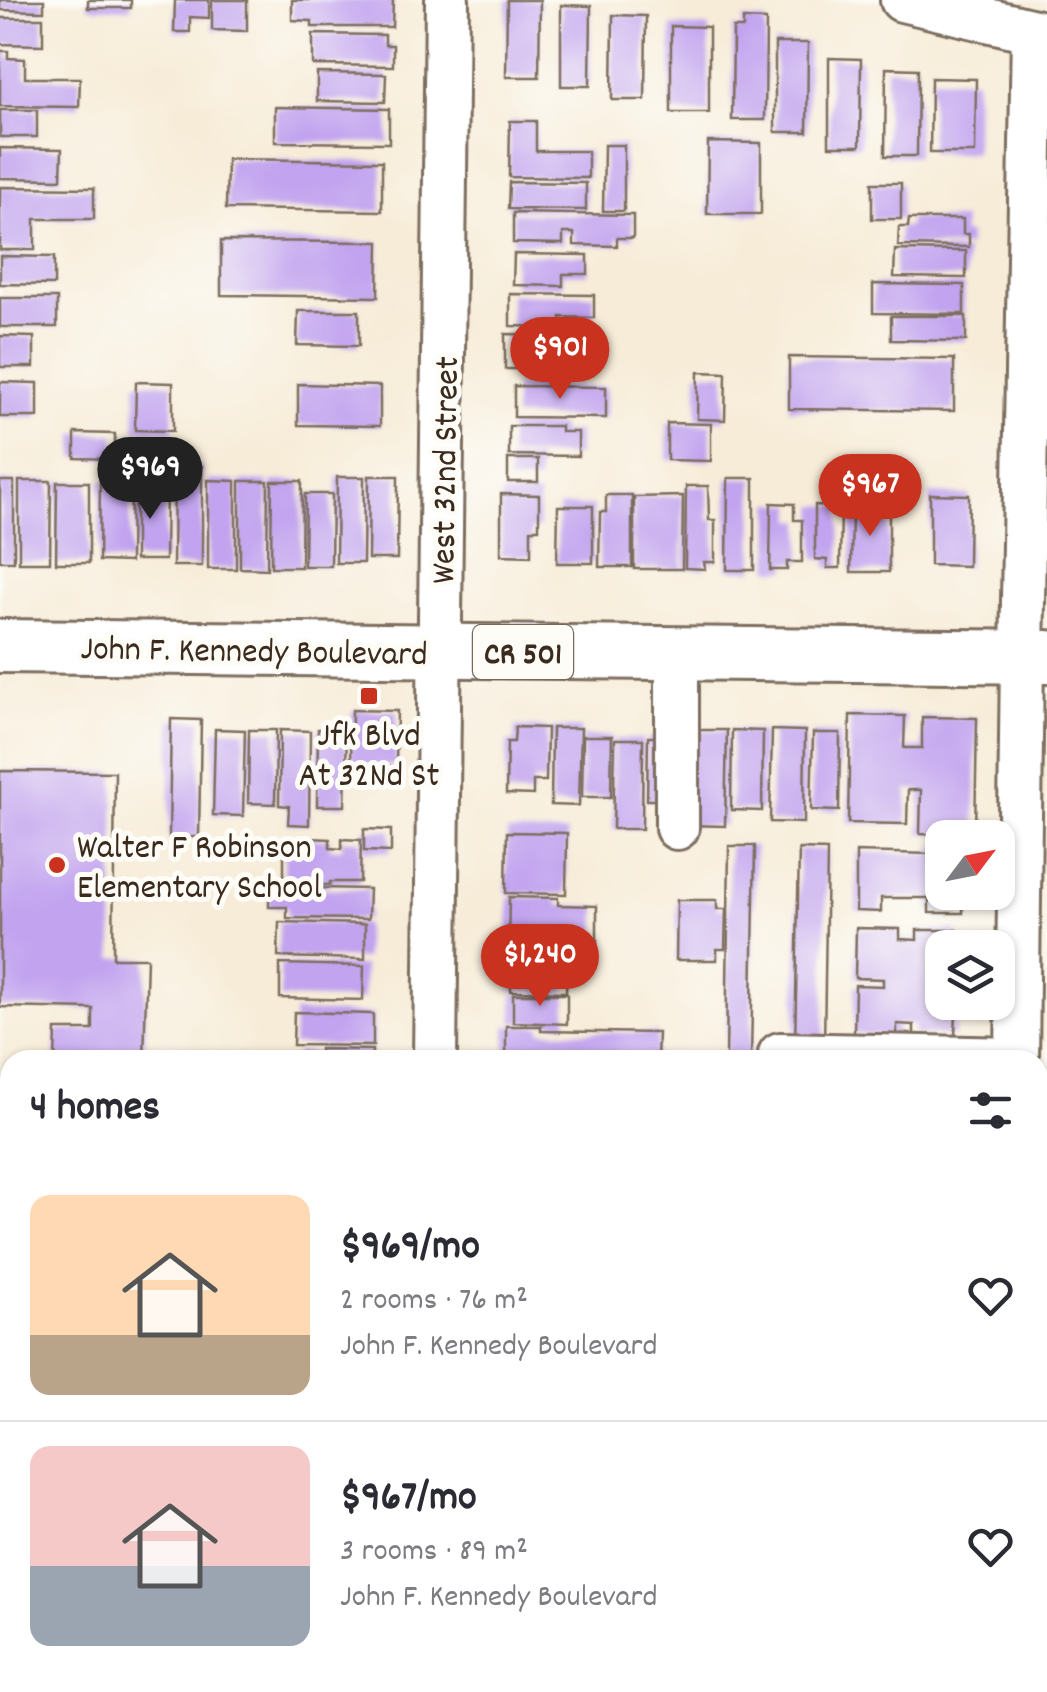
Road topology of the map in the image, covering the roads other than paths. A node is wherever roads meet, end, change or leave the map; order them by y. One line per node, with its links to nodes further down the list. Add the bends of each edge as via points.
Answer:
1 (447, 0): 5 (street, West 32nd Street)
2 (902, 0): 3 (street)
3 (1040, 32): 7 (street)
4 (0, 646): 5 (main road, John F. Kennedy Boulevard / CR 501)
5 (441, 652): 6 (main road, John F. Kennedy Boulevard / CR 501); 9 (street, West 32nd Street)
6 (677, 654): 7 (main road, John F. Kennedy Boulevard / CR 501); 8 (street)
7 (1034, 657): 10 (street)
8 (677, 828)
9 (434, 1050)
10 (1017, 1050)

